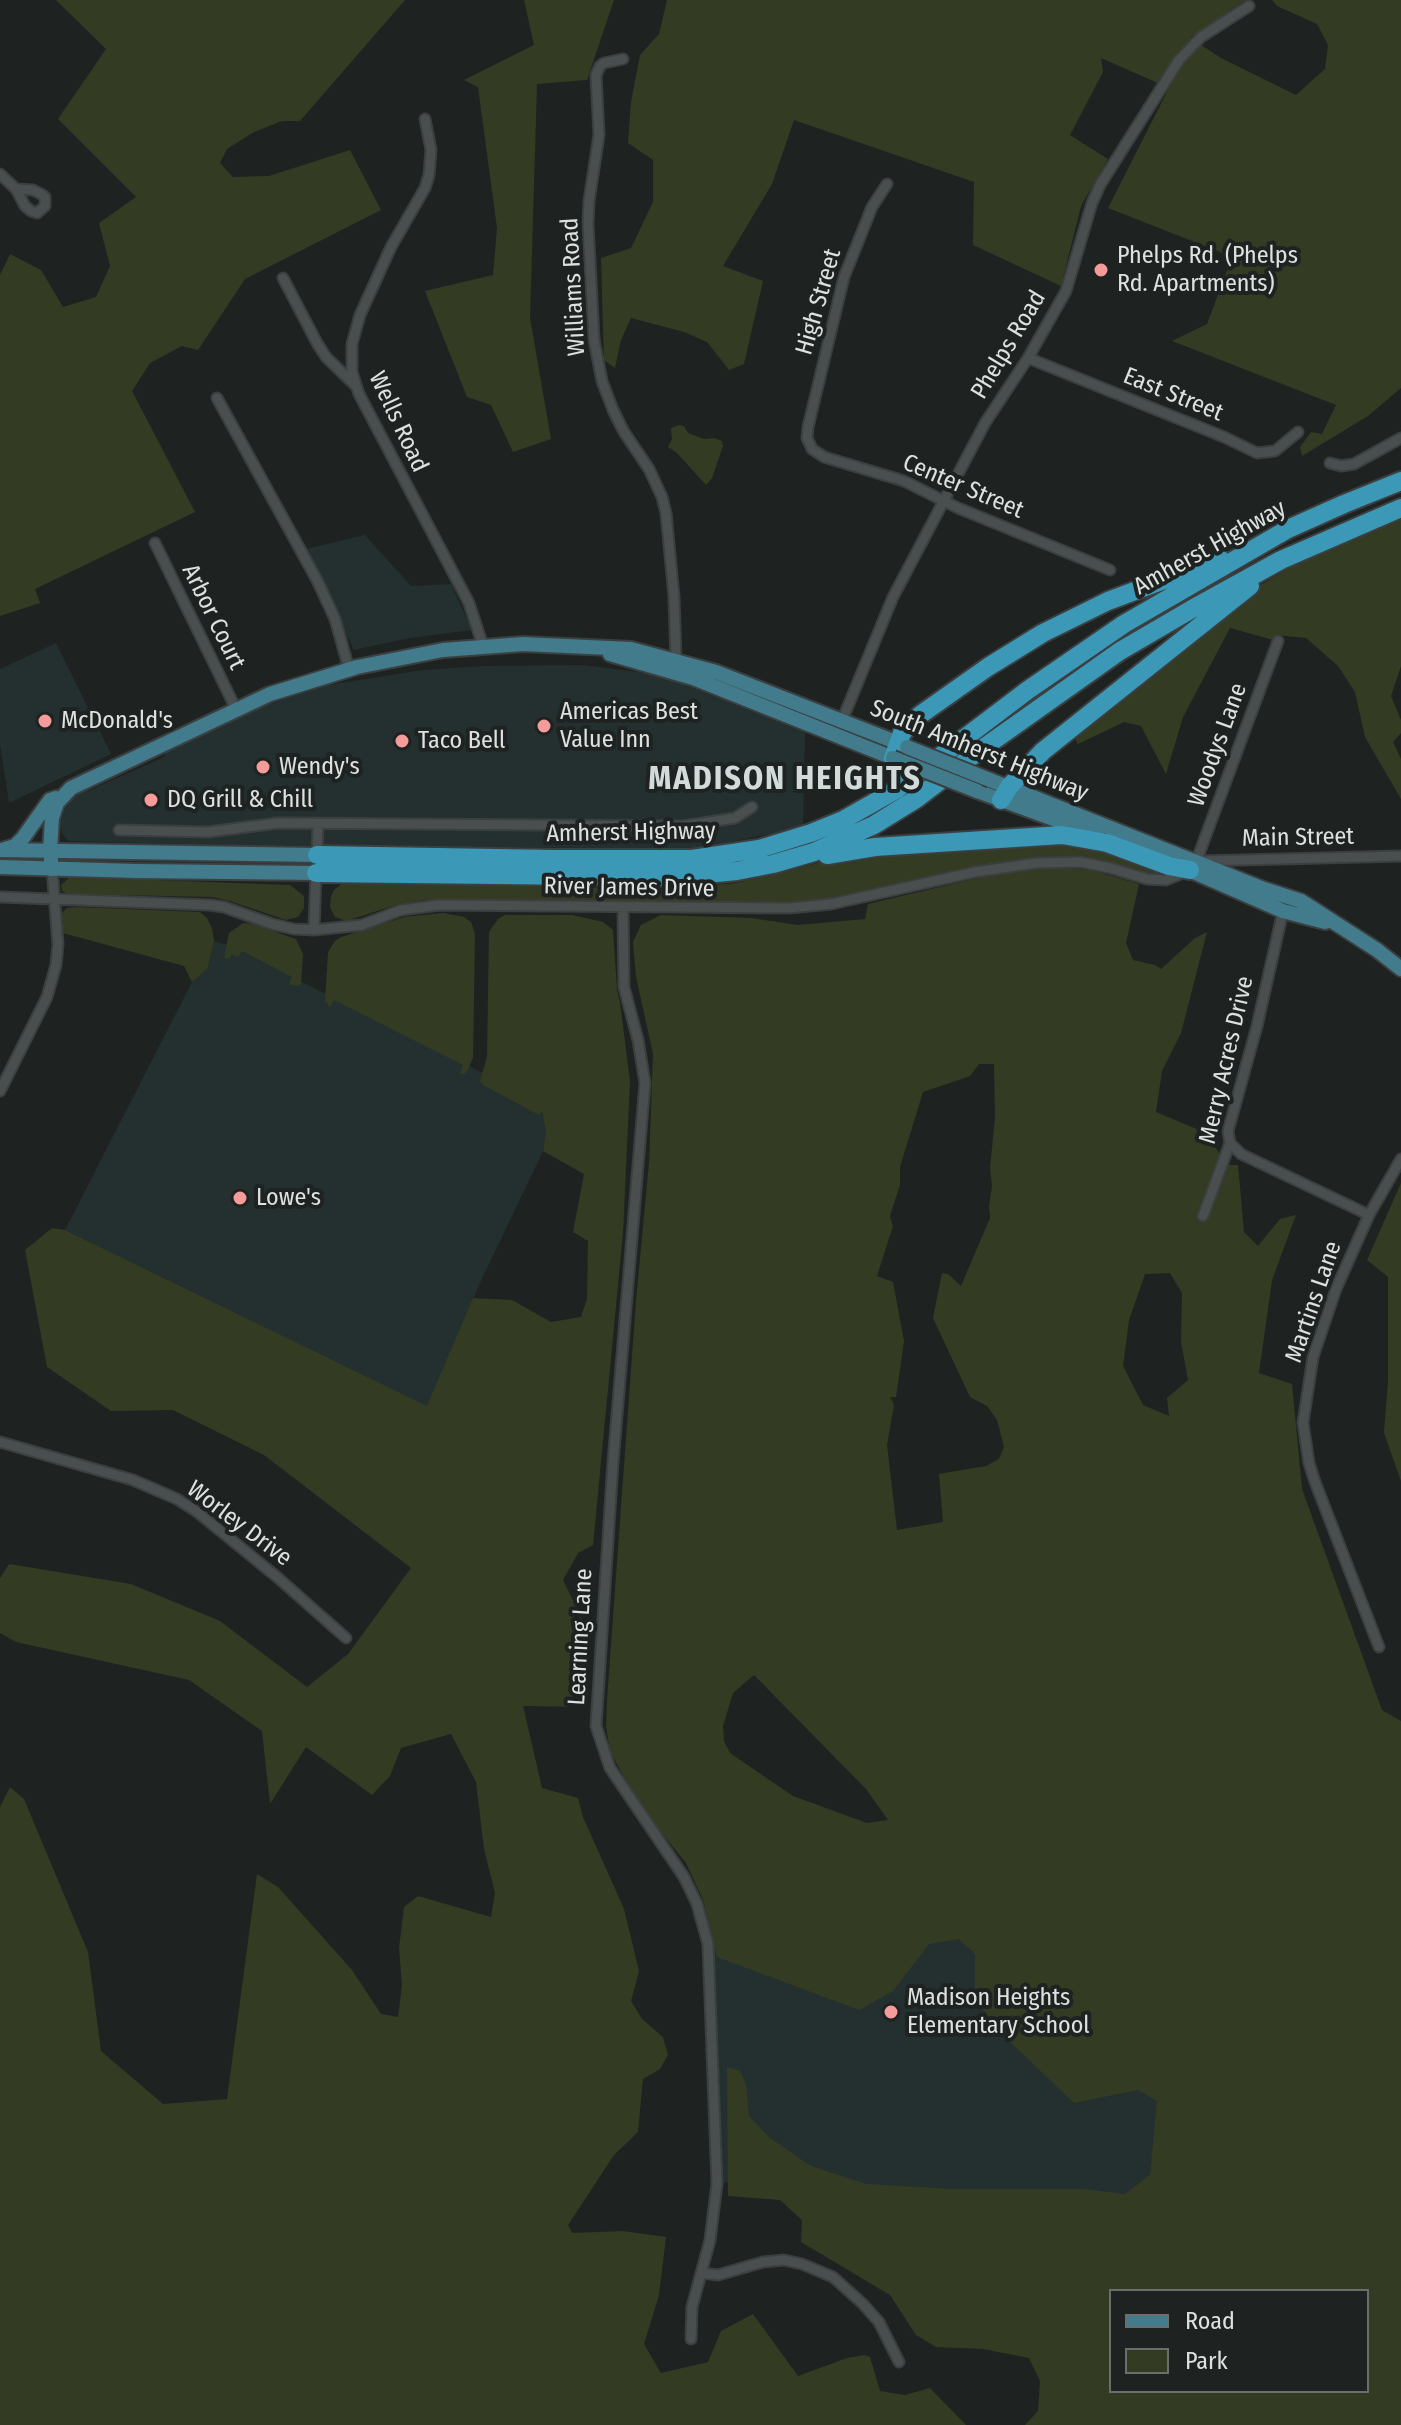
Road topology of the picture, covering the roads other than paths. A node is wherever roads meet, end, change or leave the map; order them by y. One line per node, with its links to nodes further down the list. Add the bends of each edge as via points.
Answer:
1 (1249, 6): 8 (street, Phelps Road, via 1201,37 1170,72 1100,185 1066,291)
2 (623, 59): 25 (street, Williams Road, via 604,63 596,75 599,135 588,224 594,340 613,410 662,497)
3 (425, 119): 9 (street, Wells Road, via 429,175 360,315 352,344)
4 (0, 174): 6 (street)
5 (887, 184): 12 (street, High Street, via 844,277)
6 (16, 189)
7 (283, 278): 9 (street, via 326,357)
8 (1028, 358): 11 (street, East Street, via 1257,453 1275,451); 16 (street, Phelps Road, via 985,423)
9 (356, 386): 23 (street, Wells Road, via 469,603)
10 (217, 398): 26 (street, via 318,582)
11 (1298, 432)
12 (807, 438): 16 (street, Center Street, via 824,457 904,481)
13 (1401, 438): 14 (street, via 1354,464)
14 (1330, 463)
15 (1401, 481): 18 (highway, Amherst Highway)
16 (944, 501): 21 (street, Center Street); 28 (street, Phelps Road, via 893,597)
17 (1401, 508): 20 (highway, Amherst Highway)
18 (1288, 529): 29 (highway, via 1108,601 1043,633 920,715 902,733); 38 (highway, Amherst Highway, via 1100,640 884,797 785,842 726,855 658,860)
19 (155, 543): 27 (street, Arbor Court)
20 (1317, 545): 30 (highway, via 1251,585 1043,751); 39 (highway, Amherst Highway, via 1120,651 874,825)
21 (1110, 570)
22 (1278, 641): 40 (street, Woodys Lane)
23 (483, 646): 24 (main road, South Amherst Highway); 26 (main road, South Amherst Highway)
24 (591, 647): 25 (main road, South Amherst Highway, via 631,649); 28 (main road, South Amherst Highway)
25 (676, 660): 28 (main road, South Amherst Highway, via 716,672)
26 (349, 669): 27 (main road, South Amherst Highway)
27 (236, 709): 31 (main road, South Amherst Highway)
28 (838, 728): 29 (main road, South Amherst Highway)
29 (899, 749): 30 (main road, South Amherst Highway, bridge, via 990,780); 30 (main road, South Amherst Highway, bridge, via 977,791)
30 (1005, 793): 40 (main road, South Amherst Highway)
31 (64, 794): 35 (main road, South Amherst Highway, via 50,800 15,846); 36 (main road, via 52,818)
32 (752, 807): 33 (street, via 735,818 683,826)
33 (318, 824): 34 (street, via 183,833); 38 (street)
34 (119, 830)
35 (0, 850): 36 (main road, Amherst Highway)
36 (50, 851): 38 (main road, Amherst Highway); 42 (main road)
37 (1401, 856): 40 (street, Main Street)
38 (316, 864): 39 (highway, Amherst Highway, via 675,877); 42 (main road, Amherst Highway); 48 (street)
39 (773, 864): 40 (highway, via 875,847 1062,835 1107,843 1169,866)
40 (1193, 866): 45 (street, River James Drive, via 1157,880 1081,862 1037,863 831,904); 46 (main road, South Amherst Highway); 47 (main road, South Amherst Highway, via 1301,901)
41 (0, 867): 42 (main road, Amherst Highway)
42 (52, 869): 44 (street)
43 (0, 897): 44 (street, River James Drive)
44 (55, 900): 48 (street, River James Drive, via 210,905); 50 (street, via 58,944 53,981)
45 (623, 908): 48 (street, River James Drive, via 420,906 362,925); 58 (street, Learning Lane, via 624,987 645,1083 596,1726 610,1768 684,1877 708,1944 717,2184)
46 (1283, 911): 47 (main road, South Amherst Highway); 51 (street, Merry Acres Drive, via 1228,1131)
47 (1340, 927): 49 (main road, South Amherst Highway)
48 (314, 930)
49 (1401, 969)
50 (0, 1091)
51 (1230, 1143): 53 (street, via 1241,1154); 54 (street, Merry Acres Drive)
52 (1401, 1159): 53 (street, Martins Lane)
53 (1369, 1215): 57 (street, Martins Lane, via 1321,1331 1303,1423 1315,1482)
54 (1203, 1216)
55 (0, 1442): 56 (street, Worley Drive, via 133,1480 177,1499)
56 (346, 1638)
57 (1379, 1647)
58 (702, 2273): 59 (street, Learning Lane, via 692,2307); 60 (street, via 718,2275 784,2260 833,2277 879,2322)
59 (691, 2339)
60 (899, 2362)

